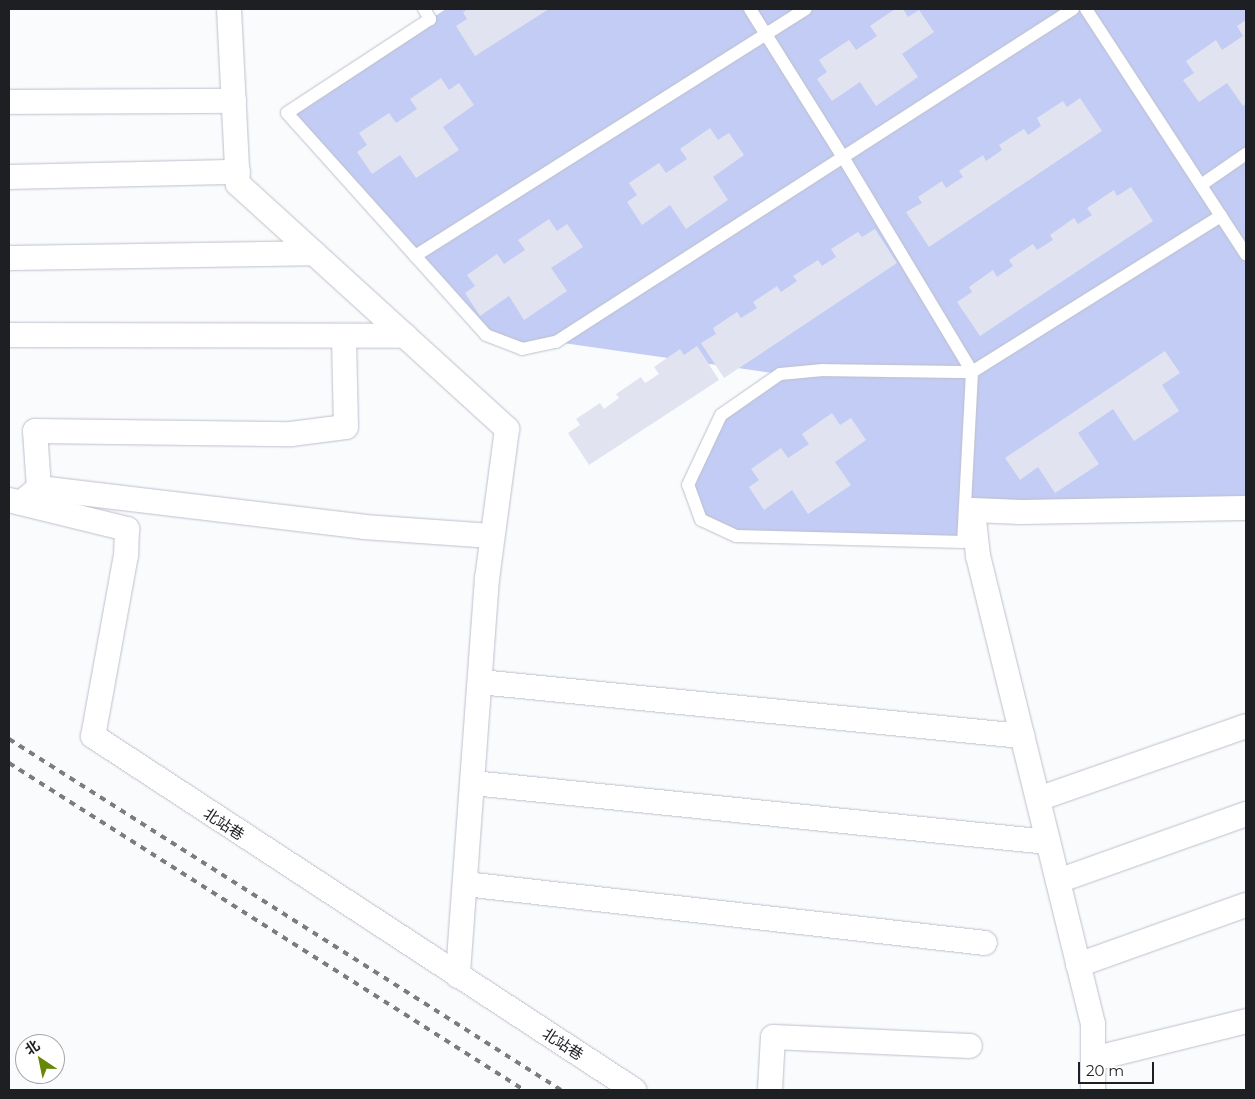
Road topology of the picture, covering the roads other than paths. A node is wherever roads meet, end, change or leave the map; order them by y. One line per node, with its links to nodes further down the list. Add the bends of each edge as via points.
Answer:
1 (229, 9): 8 (street)
2 (424, 9): 18 (lane, via 430,19 287,114)
3 (750, 9): 7 (lane)
4 (805, 9): 7 (lane)
5 (1074, 9): 11 (lane)
6 (1086, 9): 14 (lane)
7 (766, 35): 11 (lane); 18 (lane)
8 (234, 101): 9 (street); 12 (street)
9 (9, 102)
10 (1246, 154): 14 (lane)
11 (843, 157): 18 (lane, via 556,342 522,349 486,335); 23 (lane)
12 (238, 172): 13 (street); 16 (street, via 238,184)
13 (9, 177)
14 (1201, 185): 15 (lane)
15 (1221, 216): 17 (lane); 23 (lane)
16 (314, 253): 19 (street); 22 (street)
17 (1246, 254)
18 (415, 256)
19 (9, 258)
20 (9, 335): 21 (street)
21 (344, 336): 22 (street); 24 (street, via 346,427 291,434 35,431)
22 (405, 336): 27 (street, via 507,429)
23 (972, 372): 23 (lane, via 962,542 736,536 701,520 688,485 722,416 780,374 823,370)
24 (39, 488): 25 (street); 27 (street, via 364,527)
25 (15, 502): 40 (street, 北站巷, via 127,529 126,555 92,736)
26 (1246, 508): 30 (street, via 973,510 978,556)
27 (492, 536): 28 (street)
28 (480, 682): 30 (street); 31 (street)
29 (1246, 726): 32 (street)
30 (1022, 736): 32 (street)
31 (473, 783): 34 (street); 36 (street)
32 (1038, 799): 34 (street)
33 (1246, 814): 35 (street)
34 (1048, 842): 35 (street)
35 (1058, 881): 39 (street)
36 (465, 884): 38 (street); 40 (street)
37 (1246, 905): 39 (street)
38 (985, 943)
39 (1078, 965): 43 (street, via 1093,1024)
40 (458, 976): 44 (street, 北站巷)
41 (1246, 1020): 43 (street)
42 (970, 1046): 45 (street, via 773,1037)
43 (1093, 1059): 46 (street)
44 (634, 1090)
45 (770, 1090)
46 (1093, 1090)

